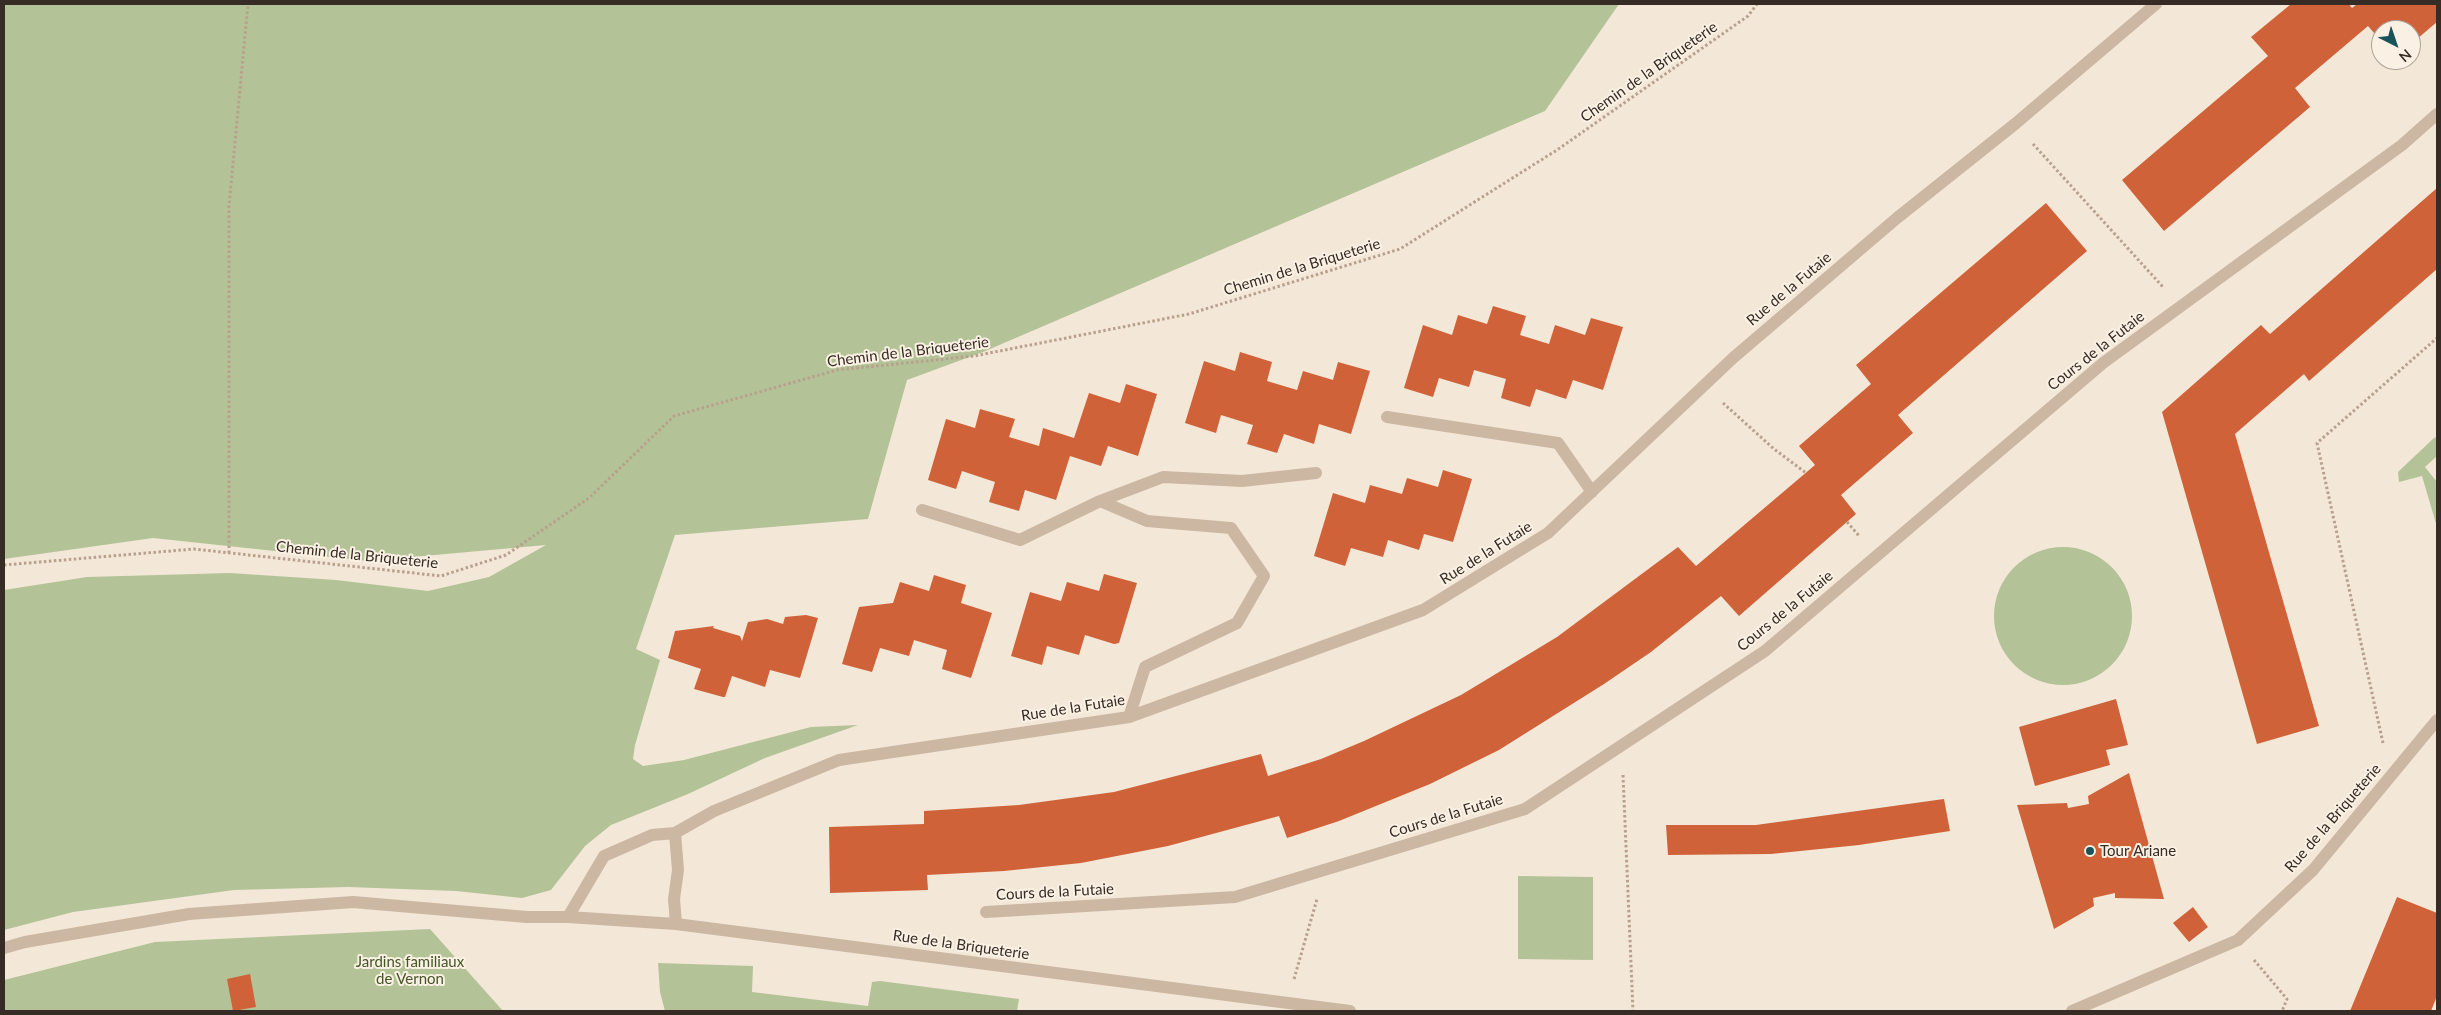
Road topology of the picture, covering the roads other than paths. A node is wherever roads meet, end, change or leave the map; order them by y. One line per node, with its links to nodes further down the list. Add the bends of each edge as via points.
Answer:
1 (2156, 4): 5 (street, Rue de la Futaie, via 1733,358)
2 (2437, 114): 11 (street, Cours de la Futaie, via 2402,145 2103,363 1765,651 1525,809 1235,897)
3 (1387, 417): 5 (street, via 1558,443)
4 (1316, 473): 6 (street, via 1242,481 1163,477)
5 (1592, 492): 8 (street, Rue de la Futaie, via 1548,534 1423,610)
6 (1100, 501): 7 (street, via 1020,540); 8 (street, via 1147,521 1231,528 1264,576 1237,623 1145,667)
7 (922, 510)
8 (1129, 717): 10 (street, Rue de la Futaie, via 840,760 714,812)
9 (2437, 720): 15 (street, Rue de la Briqueterie, via 2313,870 2238,940)
10 (675, 833): 12 (street, Rue de la Futaie, via 652,835 604,856); 13 (street, via 678,870 674,899)
11 (986, 912)
12 (568, 917): 13 (street, Rue de la Briqueterie); 14 (street, Rue de la Briqueterie, via 528,917 353,902 189,914)
13 (676, 924): 16 (street, Rue de la Briqueterie)
14 (4, 948)
15 (2113, 996): 17 (street, Rue de la Briqueterie); 18 (street, Rue de la Briqueterie)
16 (1350, 1011)
17 (2072, 1011)
18 (2097, 1011)

